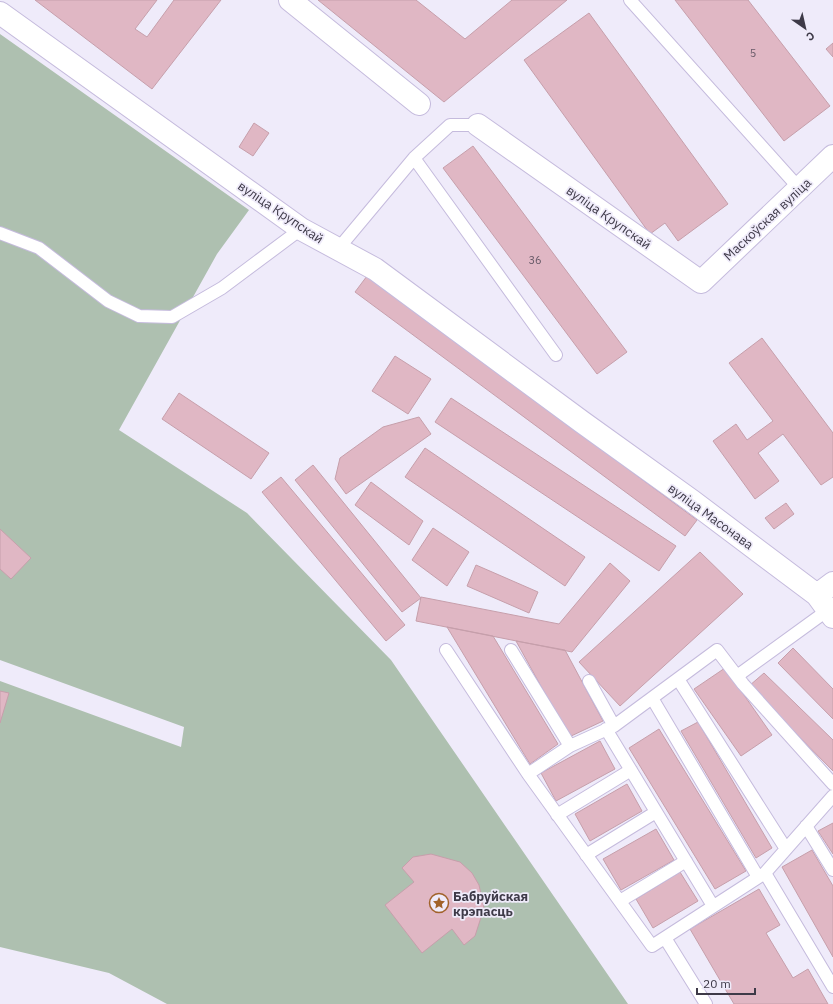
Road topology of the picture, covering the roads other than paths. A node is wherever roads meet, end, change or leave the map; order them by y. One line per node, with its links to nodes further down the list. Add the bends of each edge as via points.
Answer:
1 (290, 0): 4 (street)
2 (630, 0): 8 (lane)
3 (0, 13): 9 (street, вуліца Крупскай)
4 (418, 104)
5 (478, 125): 7 (lane, via 450,125); 12 (street, вуліца Крупскай)
6 (833, 156): 8 (street, Маскоўская вуліца)
7 (414, 158): 11 (lane); 13 (lane)
8 (799, 188): 12 (street, Маскоўская вуліца)
9 (301, 228): 10 (lane, via 222,288 172,317 139,316 108,301 39,248); 11 (street, вуліца Крупскай)
10 (0, 233)
11 (338, 249): 14 (street, вуліца Крупскай, via 375,270)
12 (700, 282)
13 (556, 355)
14 (582, 422): 15 (street, вуліца Масонава)
15 (828, 601): 18 (lane)
16 (446, 650): 25 (lane)
17 (511, 650): 23 (lane)
18 (737, 676): 19 (lane, via 718,650); 26 (lane)
19 (678, 679): 21 (lane); 31 (lane)
20 (589, 681): 22 (lane)
21 (652, 698): 22 (lane); 35 (lane)
22 (610, 727): 23 (lane); 24 (lane)
23 (570, 746): 25 (lane)
24 (631, 770): 28 (lane); 29 (lane)
25 (528, 774): 29 (lane)
26 (833, 784)
27 (833, 796): 30 (lane)
28 (656, 812): 32 (lane); 33 (lane)
29 (558, 815): 32 (lane)
30 (806, 826): 31 (lane); 34 (lane)
31 (786, 849): 35 (lane)
32 (586, 855): 36 (lane)
33 (686, 861): 36 (lane); 37 (lane)
34 (833, 870)
35 (762, 875): 37 (lane); 39 (lane)
36 (620, 901): 38 (lane, via 652,946)
37 (713, 906): 38 (lane)
38 (665, 938): 40 (lane)
39 (833, 987)
40 (706, 1004)

